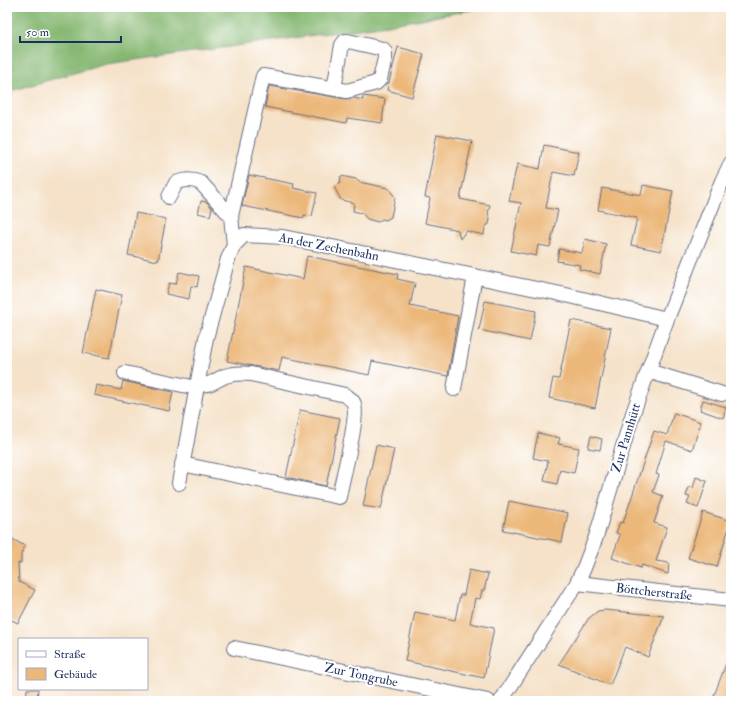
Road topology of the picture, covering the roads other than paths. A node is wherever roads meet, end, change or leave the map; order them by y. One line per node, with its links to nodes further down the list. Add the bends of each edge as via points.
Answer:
1 (334, 88): 4 (street, via 262,76)
2 (731, 163): 7 (street, Zur Pannhütt)
3 (169, 197): 4 (street, via 176,183 187,179 195,180 201,183)
4 (230, 216): 5 (street)
5 (234, 245): 6 (street, An der Zechenbahn, via 244,235 282,237); 10 (street, via 206,338)
6 (475, 276): 7 (street, An der Zechenbahn); 11 (street)
7 (666, 319): 8 (street, Zur Pannhütt)
8 (648, 371): 12 (street); 15 (street, Zur Pannhütt, via 596,537)
9 (126, 372): 10 (street)
10 (197, 386): 13 (street); 13 (street, via 207,385 238,373 251,374 345,396 354,402 356,411 339,497)
11 (454, 389)
12 (722, 394)
13 (182, 464): 14 (street)
14 (179, 483)
15 (577, 583): 16 (street, Böttcherstraße); 19 (street, Zur Pannhütt)
16 (731, 600)
17 (234, 648): 18 (street, Zur Tongrube)
18 (488, 701)
19 (501, 701)

